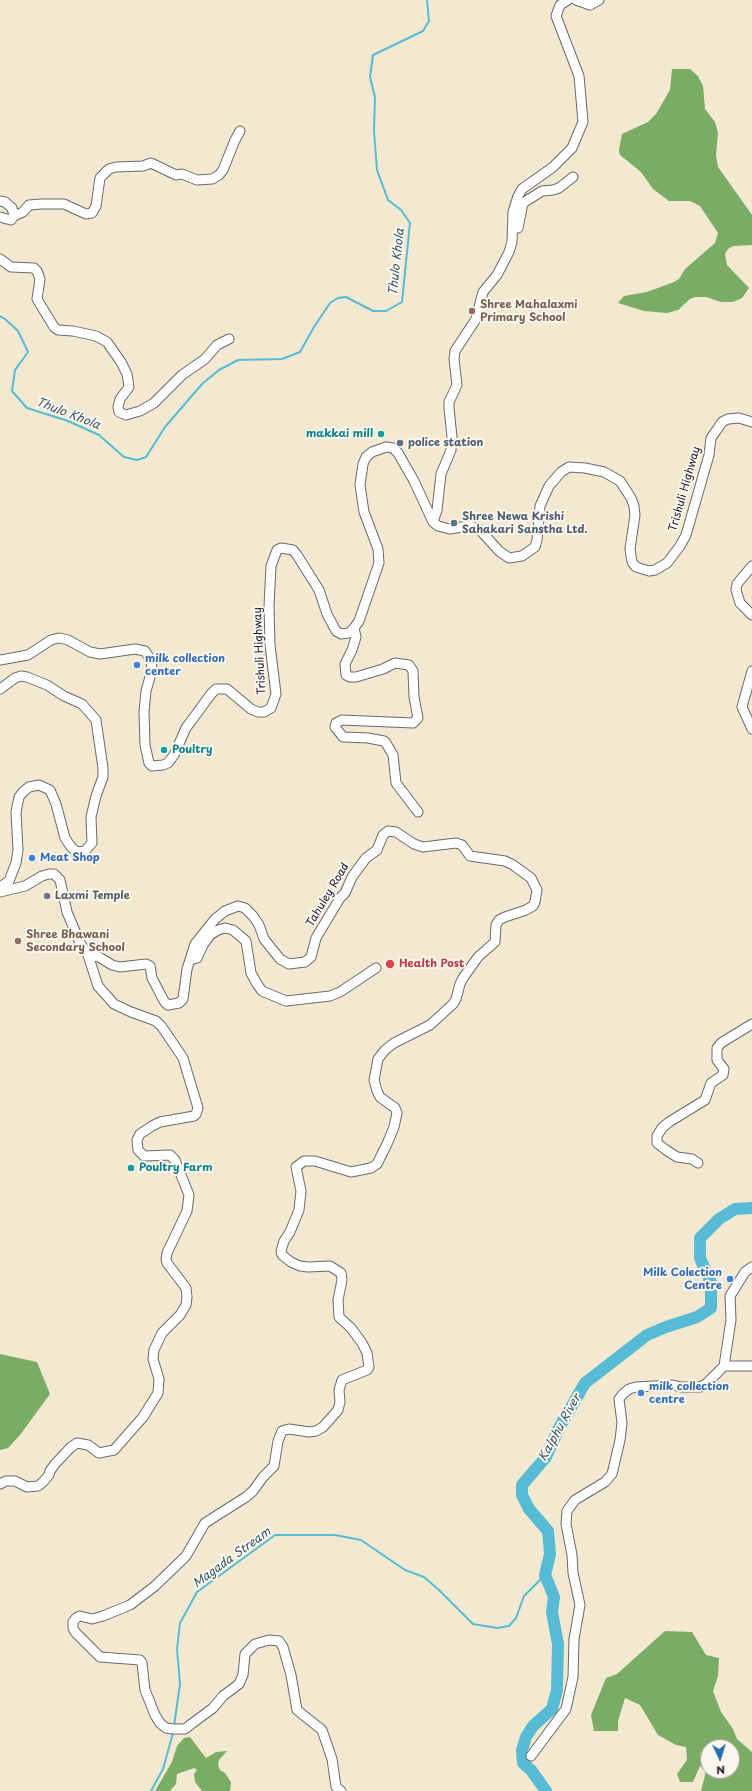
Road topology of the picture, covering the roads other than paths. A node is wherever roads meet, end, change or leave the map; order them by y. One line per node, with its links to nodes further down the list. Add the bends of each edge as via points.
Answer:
1 (568, 0): 9 (street, via 560,5 556,16 579,76 583,122 572,148 563,158 522,189 513,212)
2 (576, 0): 3 (street, via 590,5)
3 (599, 0)
4 (240, 131): 7 (street, via 224,170 212,179 198,180 182,174 176,175 151,163 143,166 116,167 109,169 100,178 96,206 92,213 86,214 64,204 40,204 29,205 23,212)
5 (573, 177): 9 (street, via 559,188 542,191 523,203)
6 (0, 201): 7 (street, via 12,208)
7 (14, 216): 8 (street, via 11,220)
8 (0, 217)
9 (512, 242): 13 (street, via 502,266 484,292 476,319 455,351 457,385 449,402 451,450 441,474)
10 (0, 259): 11 (street, via 11,267 34,268 38,271 40,279 37,299 54,327 58,330 73,330 96,336 107,342 127,374 129,387 120,399 118,407 119,412 126,415 154,403 173,383 205,359 217,345)
11 (229, 339)
12 (752, 422): 13 (street, Trishuli Highway, via 739,418 728,419 722,422 711,438 709,455 686,535 672,558 655,570 643,571 632,562 630,549 635,515 631,498 620,481 597,470 569,467 555,478 540,506 538,540 535,547 522,556 504,556 474,527 450,529)
13 (433, 522): 16 (street, via 414,481 393,448 386,447 366,457 360,473 360,485 364,512 378,549 379,563 359,621)
14 (752, 566): 15 (street, via 737,584 736,590 740,603)
15 (752, 615)
16 (354, 628): 17 (street, Trishuli Highway, via 349,633 341,634 336,631 319,590 297,555 293,550 277,550 271,566 269,606 270,645 276,694 271,708 258,712 227,689 216,689 186,728 168,763 158,766 149,763 144,746 146,691 152,670 151,660 145,651 136,649 100,654 59,638 50,640 28,655); 21 (street, via 356,637 345,664 346,675 356,677 395,663 409,665 413,671 418,718 413,723 342,720 336,723 335,727 343,737 368,738 386,743 393,755 396,783)
17 (0, 660)
18 (752, 671): 20 (street, via 742,707)
19 (0, 689): 22 (street, via 15,678 27,677 82,704 96,720 103,768 103,777 91,817 92,844 85,852 77,852 65,838 50,790 39,785 29,787 23,792 19,797 16,812 16,863 9,881)
20 (752, 729)
21 (418, 812)
22 (0, 887)
23 (0, 892): 24 (street, via 26,886 42,876 54,874 60,880 74,931)
24 (88, 955): 25 (street, Tahuley Road, via 120,967 146,964 150,966 152,978 168,1004 179,1003 183,999); 32 (street, via 98,986 114,1004 156,1021 175,1044 186,1063 197,1103 196,1114 160,1122 146,1130 137,1140 138,1150 144,1156 170,1155 175,1160 189,1195 187,1211 166,1259 166,1264 186,1288 186,1305 162,1333 154,1350 153,1358 159,1379 158,1393 143,1417 114,1450 99,1453 88,1445 77,1443 55,1464 38,1486 27,1487 15,1481)
25 (190, 960): 26 (street, via 197,958 210,935 225,928 233,930 246,941 251,973 262,991 286,1001 330,996); 34 (street, Tahuley Road, via 195,944 207,927 225,911 238,906 245,908 253,916 264,940 280,959 289,964 310,960 316,938 352,876 366,858 377,850 383,835 388,831 396,832 423,847 456,842 462,844 470,856 505,861 531,878 537,890 533,906 505,917 496,924 495,942 478,957 463,978 453,1004 430,1025 384,1050 378,1059 374,1080 377,1091 397,1113 394,1127 377,1164 371,1168 351,1172 315,1161 304,1161 296,1166 301,1191 300,1210 284,1241 282,1255 300,1266 330,1266 341,1272 339,1317 362,1343 369,1367 342,1380 338,1410 323,1427 309,1432 289,1429 282,1431 274,1466 246,1497 205,1522 186,1556 155,1586 130,1605 92,1619 80,1616 73,1622 72,1628 75,1632 100,1657 140,1660 145,1690 155,1715 160,1724 173,1729 190,1725 239,1684 243,1675 245,1654 256,1644 269,1640 279,1641 283,1646 291,1675 296,1710 322,1730 332,1759 336,1787)
26 (376, 968)
27 (752, 1024): 28 (street, via 717,1048 717,1060 724,1069 723,1075 711,1084 705,1100 669,1122 656,1136 657,1143 666,1150 677,1157 692,1159)
28 (698, 1163)
29 (752, 1267): 30 (street, via 745,1272 730,1296 731,1320)
30 (724, 1366): 31 (street); 33 (street, via 700,1387 636,1387 629,1389 619,1399 621,1434 612,1474 605,1482 575,1500 567,1512 572,1573 580,1605 574,1639 573,1677 569,1701 566,1710)
31 (752, 1366)
32 (0, 1484)
33 (531, 1756)
34 (341, 1791)

